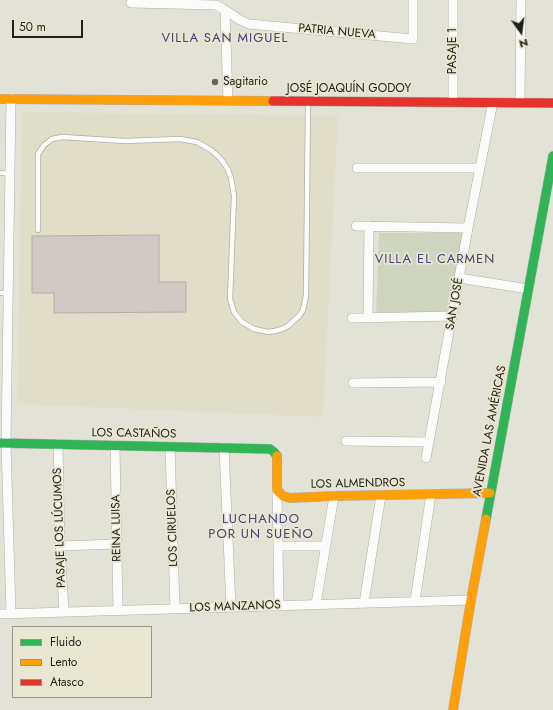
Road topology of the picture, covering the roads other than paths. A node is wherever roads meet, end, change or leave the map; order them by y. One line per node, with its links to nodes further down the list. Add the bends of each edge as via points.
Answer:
1 (413, 0): 5 (street, PATRIA NUEVA, via 413,39 249,24)
2 (453, 0): 10 (street, PASAJE 1)
3 (521, 0): 12 (street)
4 (131, 3): 5 (street, PATRIA NUEVA, via 216,5)
5 (225, 10): 8 (street)
6 (0, 99): 7 (street, JOSÉ JOAQUÍN GODOY)
7 (11, 99): 8 (street, JOSÉ JOAQUÍN GODOY); 18 (street)
8 (228, 100): 9 (street, JOSÉ JOAQUÍN GODOY)
9 (308, 101): 10 (street, JOSÉ JOAQUÍN GODOY); 22 (lane, via 306,296 299,316 282,329 268,332 254,329 242,322 234,312 230,299 233,187 230,174 223,162 211,150 197,142 180,138 125,141 62,137 52,139 38,154)
10 (453, 102): 11 (street, JOSÉ JOAQUÍN GODOY)
11 (493, 102): 12 (street, JOSÉ JOAQUÍN GODOY); 16 (street, SAN JOSÉ)
12 (520, 102): 13 (street, JOSÉ JOAQUÍN GODOY)
13 (553, 103)
14 (553, 156): 24 (street, AVENIDA LAS AMÉRICAS)
15 (356, 168): 16 (street)
16 (479, 168): 21 (street, SAN JOSÉ)
17 (0, 172): 18 (lane)
18 (10, 173): 25 (street)
19 (356, 226): 20 (street)
20 (369, 226): 21 (street); 28 (street)
21 (468, 228): 23 (street, SAN JOSÉ)
22 (38, 230)
23 (459, 278): 24 (street); 26 (street, SAN JOSÉ)
24 (528, 289): 40 (street, AVENIDA LAS AMÉRICAS)
25 (4, 293): 33 (street)
26 (453, 316): 28 (street); 30 (street, SAN JOSÉ)
27 (352, 318): 28 (street)
28 (368, 318)
29 (353, 382): 30 (street)
30 (440, 382): 32 (street, SAN JOSÉ)
31 (346, 441): 32 (street)
32 (429, 442): 38 (street, SAN JOSÉ)
33 (3, 443): 34 (street, LOS CASTAÑOS); 44 (street)
34 (58, 444): 35 (street, LOS CASTAÑOS); 46 (street, PASAJE LOS LÚCUMOS)
35 (115, 445): 36 (street, LOS CASTAÑOS); 45 (street, REINA LUISA)
36 (170, 447): 37 (street, LOS CASTAÑOS); 55 (street, LOS CIRUELOS)
37 (224, 448): 39 (street, LOS CASTAÑOS, via 266,448 274,452 277,457); 54 (street)
38 (426, 458)
39 (277, 490): 43 (street, LOS ALMENDROS, via 290,498); 47 (street)
40 (490, 493): 41 (street, LOS ALMENDROS); 49 (street, AVENIDA LAS AMÉRICAS)
41 (431, 494): 42 (street, LOS ALMENDROS); 50 (street)
42 (381, 495): 43 (street, LOS ALMENDROS); 51 (street)
43 (334, 496): 48 (street)
44 (4, 540): 59 (street)
45 (117, 544): 46 (street); 56 (street, REINA LUISA)
46 (60, 546): 57 (street, PASAJE LOS LÚCUMOS)
47 (278, 546): 48 (street); 53 (street)
48 (326, 546): 52 (street)
49 (470, 600): 50 (street, LOS MANZANOS); 60 (street, AVENIDA LAS AMÉRICAS)
50 (415, 602): 51 (street, LOS MANZANOS)
51 (364, 603): 52 (street, LOS MANZANOS)
52 (316, 604): 53 (street, LOS MANZANOS)
53 (279, 606): 54 (street, LOS MANZANOS)
54 (231, 607): 55 (street, LOS MANZANOS)
55 (175, 609): 56 (street, LOS MANZANOS)
56 (118, 610): 57 (street, LOS MANZANOS)
57 (64, 612): 59 (street, LOS MANZANOS)
58 (0, 614): 59 (street, LOS MANZANOS)
59 (11, 614)
60 (453, 710)

